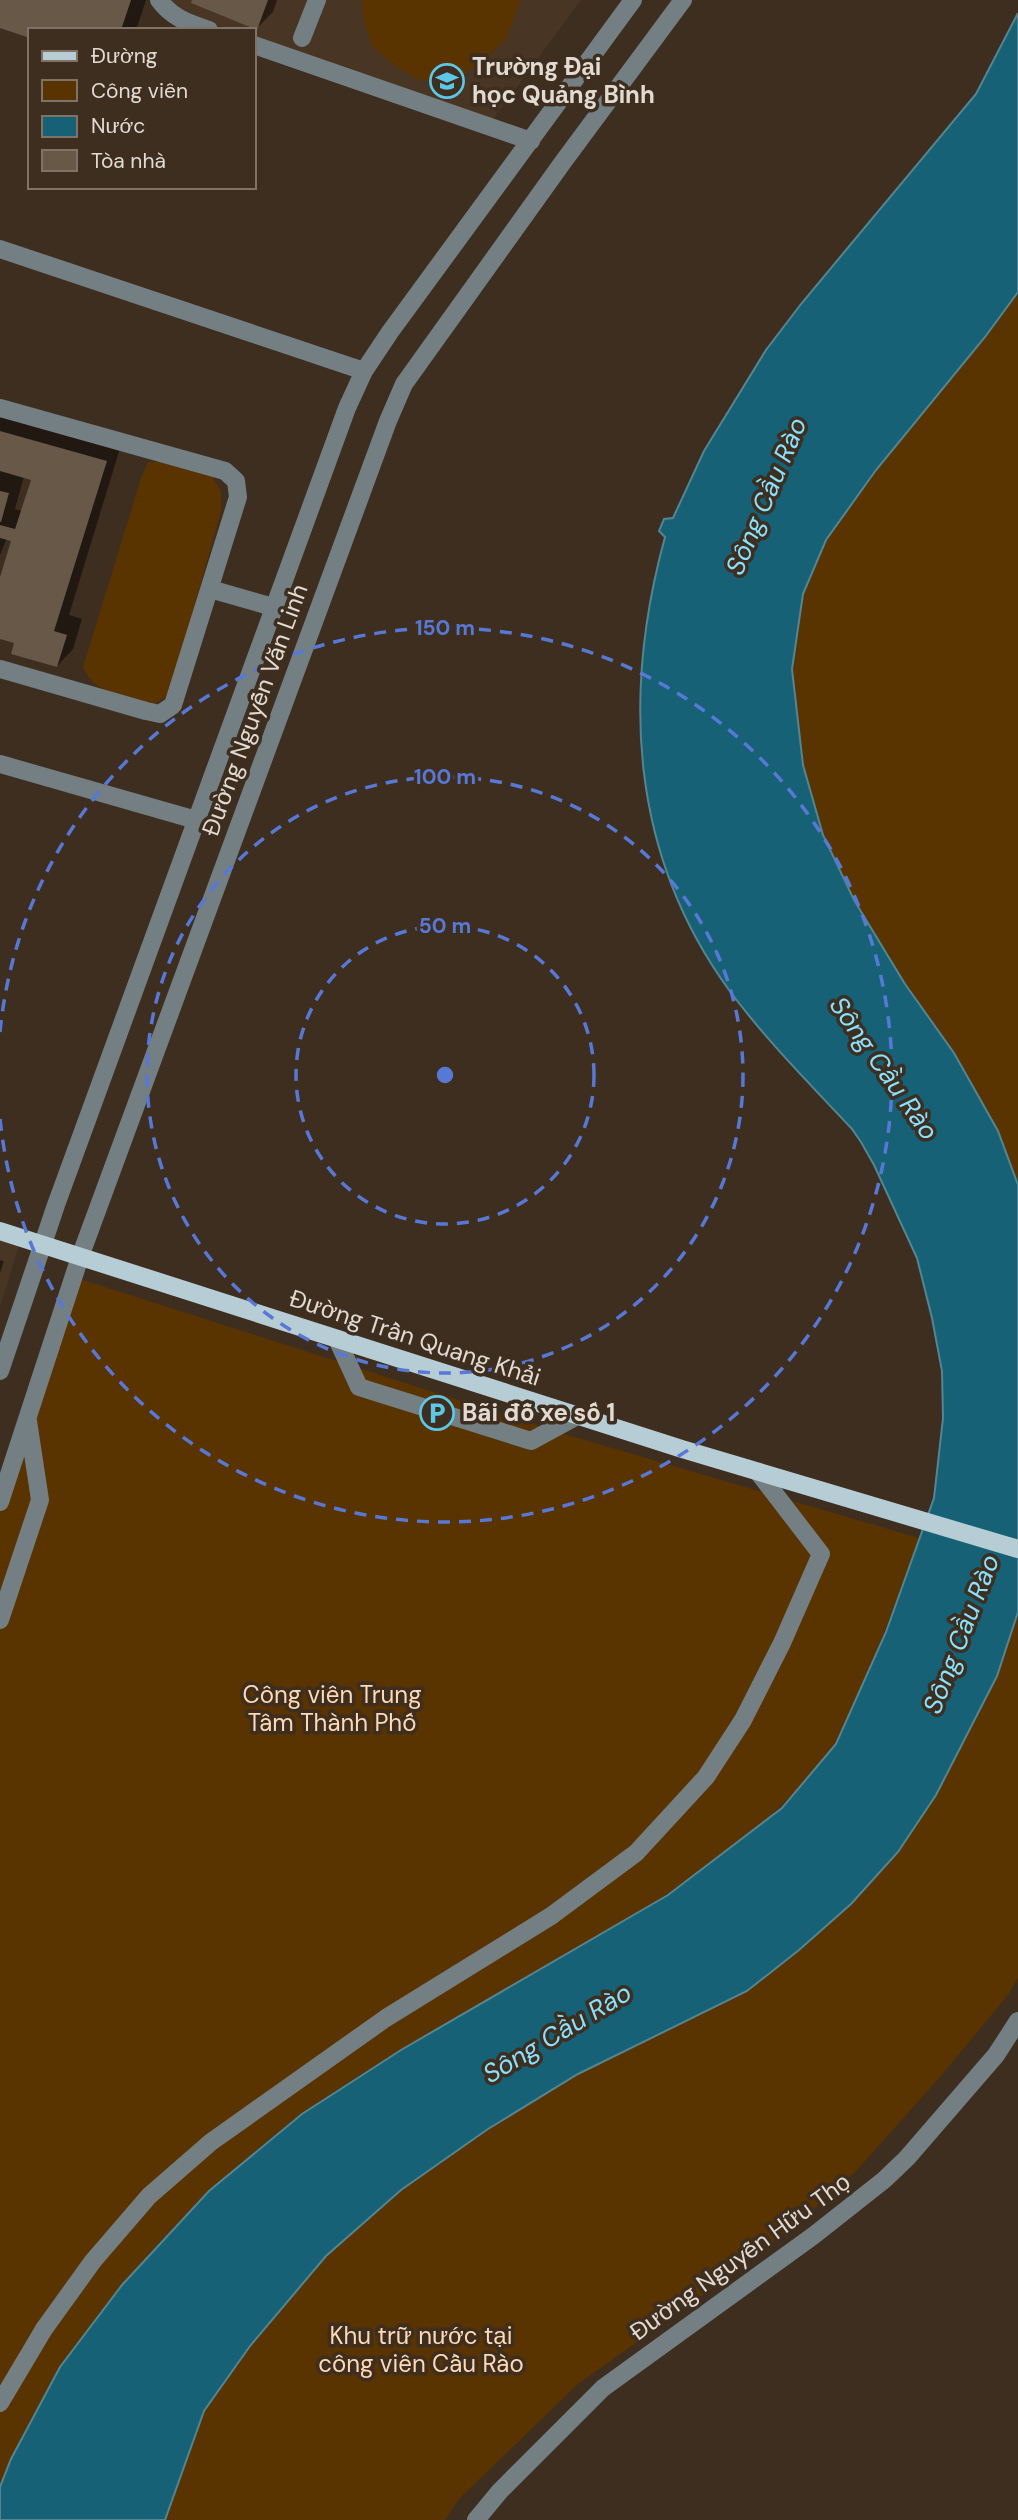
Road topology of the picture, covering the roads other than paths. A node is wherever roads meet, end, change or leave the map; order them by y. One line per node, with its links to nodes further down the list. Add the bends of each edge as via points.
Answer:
1 (159, 0): 5 (street, via 167,12)
2 (317, 0): 6 (street)
3 (633, 0): 8 (street, Đường Nguyễn Văn Linh)
4 (683, 0): 19 (street, Đường Nguyễn Văn Linh, via 404,384)
5 (204, 28)
6 (302, 38)
7 (256, 46): 8 (street)
8 (531, 141): 10 (street, Đường Nguyễn Văn Linh)
9 (0, 250): 10 (street)
10 (364, 371): 13 (street, Đường Nguyễn Văn Linh)
11 (0, 408): 12 (street, via 225,471 236,481 238,497)
12 (209, 589): 13 (street); 14 (street, via 173,705 160,714)
13 (273, 607): 16 (street, Đường Nguyễn Văn Linh)
14 (0, 669)
15 (0, 764): 16 (street)
16 (195, 820): 18 (street, Đường Nguyễn Văn Linh)
17 (0, 1231): 18 (main road, Đường Trần Quang Khải)
18 (42, 1245): 19 (main road, Đường Trần Quang Khải); 21 (street, Đường Nguyễn Văn Linh)
19 (80, 1257): 20 (main road, Đường Trần Quang Khải); 23 (street, Đường Nguyễn Văn Linh)
20 (337, 1339): 22 (main road, Đường Trần Quang Khải); 22 (street, via 359,1387 531,1441)
21 (0, 1371)
22 (577, 1416): 24 (main road, Đường Trần Quang Khải)
23 (28, 1417): 25 (street, Đường Nguyễn Văn Linh); 27 (street, via 40,1500)
24 (758, 1472): 26 (main road, Đường Trần Quang Khải); 29 (street, via 821,1554 743,1720 706,1777 636,1853 551,1916 303,2074 211,2142 149,2196 93,2261 44,2329)
25 (0, 1502)
26 (1018, 1549)
27 (0, 1620)
28 (1018, 2021): 30 (street, Đường Nguyễn Hữu Thọ, via 996,2055 884,2180 603,2388)
29 (0, 2403)
30 (476, 2520)

